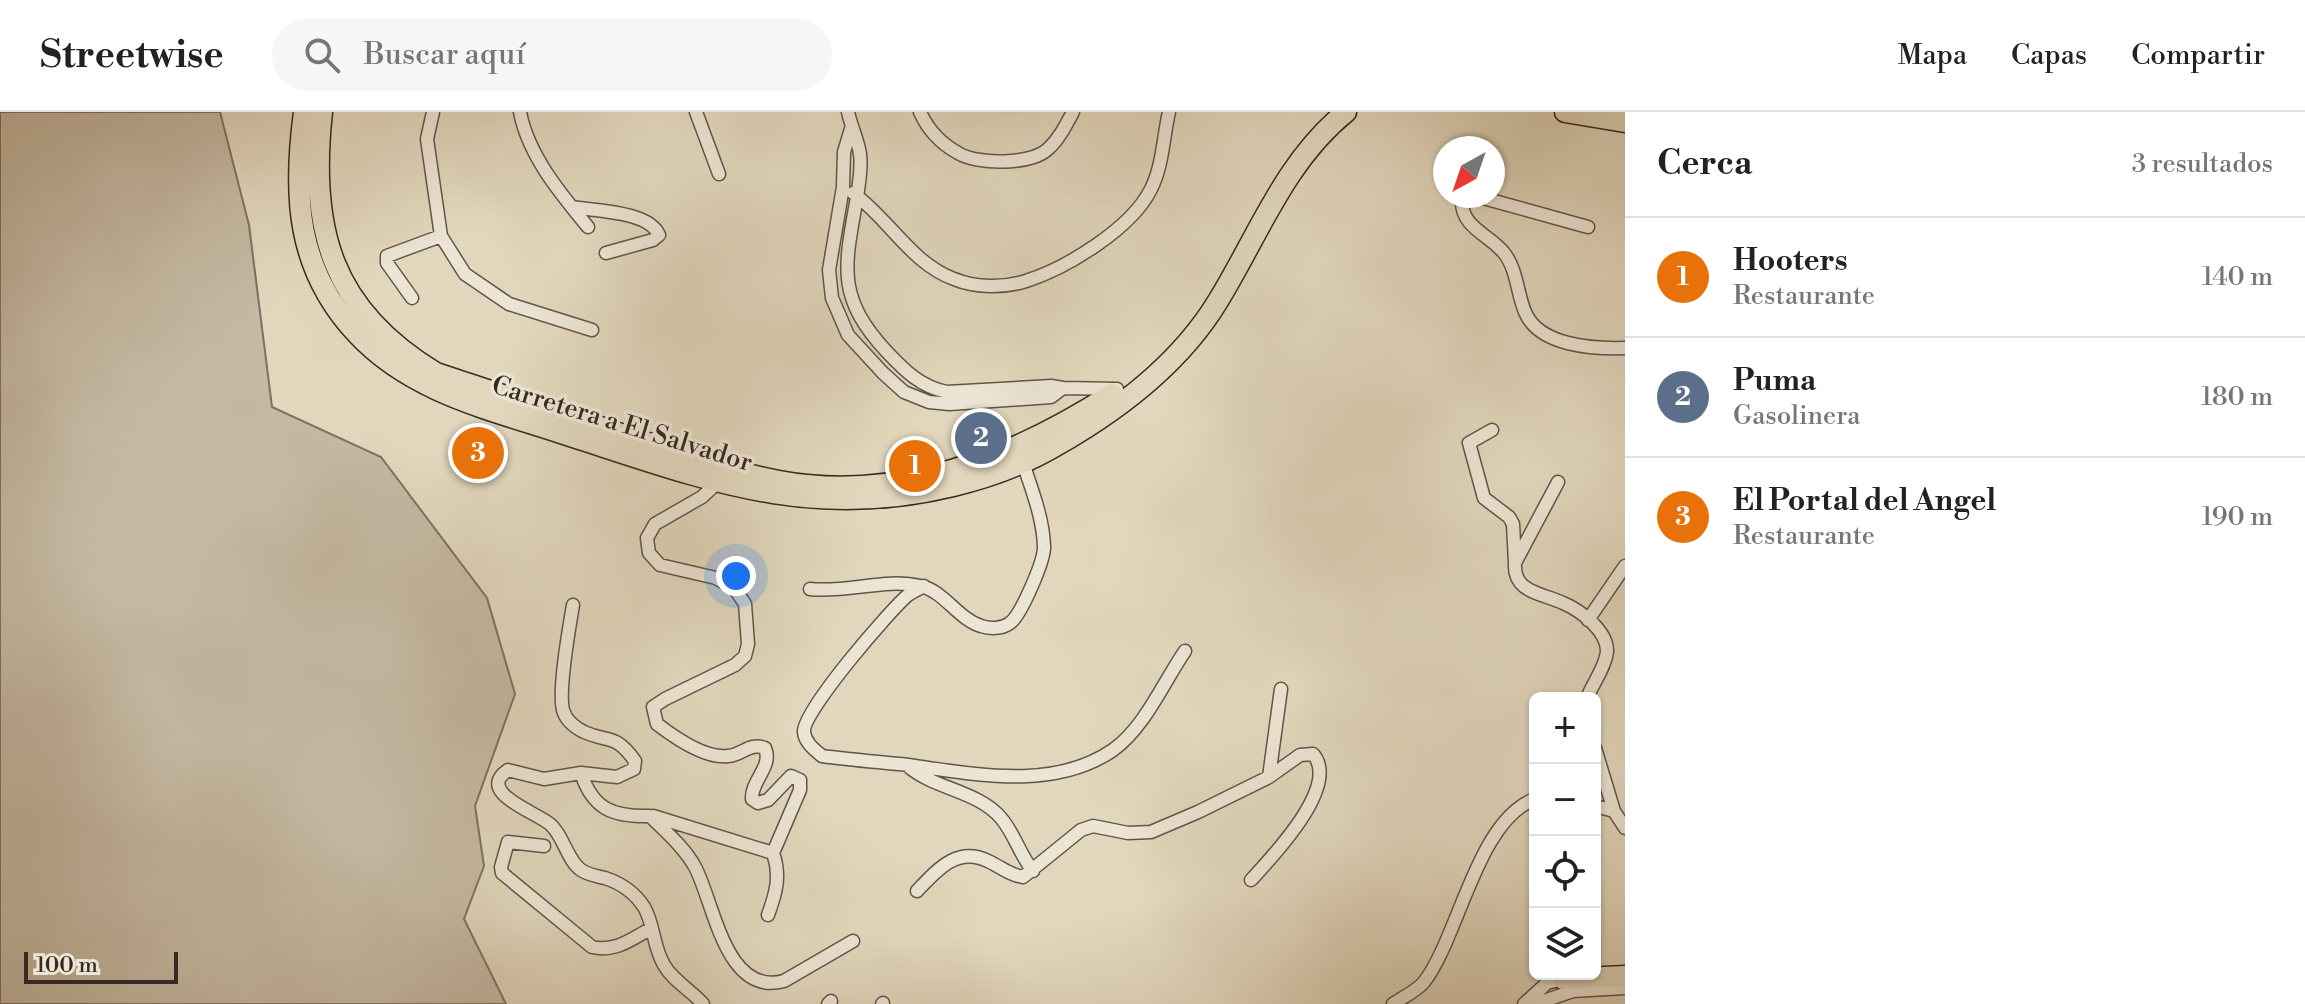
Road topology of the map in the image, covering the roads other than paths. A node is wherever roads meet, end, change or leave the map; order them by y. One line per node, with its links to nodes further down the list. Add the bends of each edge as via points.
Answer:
1 (304, 112): 38 (highway, Carretera a El Salvador, via 298,172 306,251 335,305 373,349 415,380 476,406)
2 (322, 112): 34 (highway, Carretera a El Salvador, via 318,193 335,266 352,300 378,331 436,373 718,468 821,486 888,483 942,473 1001,454)
3 (433, 112): 23 (street, via 427,139)
4 (520, 112): 19 (street, via 537,159)
5 (696, 112): 15 (street)
6 (848, 112): 14 (street)
7 (920, 112): 8 (street, via 929,131 960,155 1019,161 1047,151)
8 (1073, 112)
9 (1169, 112): 17 (street, via 1158,169 1141,204 1111,234 1024,282 986,286 939,272 922,262)
10 (1324, 112): 32 (highway, Carretera a El Salvador, via 1292,150 1208,293 1166,347)
11 (1346, 112): 36 (highway, Carretera a El Salvador, via 1305,151 1217,303 1185,344 1094,423)
12 (1565, 112): 13 (highway)
13 (1625, 122)
14 (851, 128): 16 (street); 17 (street, via 860,154)
15 (719, 174)
16 (843, 187): 17 (street); 24 (street)
17 (857, 196): 25 (street)
18 (1505, 204): 22 (street)
19 (572, 207): 21 (street); 26 (street, via 644,219 657,229 657,238)
20 (1463, 208): 29 (street, via 1466,219 1508,257 1525,314 1536,328 1563,340)
21 (588, 227)
22 (1588, 227)
23 (441, 236): 27 (street, via 387,256); 28 (street, via 465,274 509,304)
24 (832, 250): 25 (street); 31 (street, via 829,270 838,317)
25 (849, 252): 30 (street, via 849,294 864,325)
26 (606, 253)
27 (412, 298)
28 (592, 330)
29 (1625, 348)
30 (894, 360): 31 (street); 33 (street)
31 (883, 373): 33 (street, via 904,392)
32 (1120, 389): 33 (street, via 1051,386); 34 (highway, Carretera a El Salvador)
33 (931, 396)
34 (1067, 423): 36 (highway, via 1025,449)
35 (1492, 430): 39 (street, via 1469,443 1484,498 1513,524)
36 (1023, 463): 38 (highway, Carretera a El Salvador, via 942,489 859,501 784,497); 41 (street, via 1044,553 1018,615 1007,625 982,627)
37 (1558, 482): 39 (street)
38 (717, 483): 58 (street, via 655,524 647,538 649,553 660,565 716,578 735,589 745,604 745,656 653,707 657,724 696,749 728,756 752,746 765,748 766,764 752,791 758,803 768,800 791,776 800,780)
39 (1515, 563): 44 (street, via 1521,585)
40 (1625, 566): 44 (street)
41 (924, 586): 42 (street); 49 (street, via 908,595 837,676 804,732 822,756)
42 (810, 589)
43 (573, 605): 50 (street, via 563,709 570,723 586,733 611,737 635,761 634,769 617,777)
44 (1588, 620): 47 (street, via 1601,632 1607,651)
45 (1185, 651): 49 (street, via 1134,731 1111,751 1074,768 1029,776)
46 (1281, 689): 51 (street)
47 (1590, 692)
48 (1600, 764): 54 (street)
49 (907, 765): 59 (street, via 920,777 1001,817)
50 (581, 773): 55 (street, via 586,789 610,812); 63 (street, via 544,779 508,770 498,782 511,803 553,826 583,872 629,890 645,908)
51 (1269, 777): 59 (street, via 1151,832 1093,826 1081,830); 60 (street, via 1300,755 1317,759 1313,799 1291,835)
52 (1529, 802): 71 (street, via 1502,826 1470,879 1425,981)
53 (1601, 808): 54 (street)
54 (1614, 811): 56 (street)
55 (650, 816): 58 (street); 64 (street, via 695,867 731,956 756,981 784,981)
56 (1625, 828)
57 (544, 846): 63 (street, via 508,842 502,873 592,947 618,948)
58 (773, 853): 62 (street, via 779,870)
59 (1033, 871): 61 (street, via 1023,877 972,855 954,858)
60 (1251, 880)
61 (917, 891)
62 (768, 915)
63 (650, 929): 70 (street, via 664,965)
64 (853, 941)
65 (1625, 965): 66 (highway)
66 (1601, 967)
67 (1625, 976): 68 (highway)
68 (1577, 983): 69 (street); 72 (street, via 1547,983); 73 (street); 74 (street); 75 (street)
69 (1625, 988)
70 (703, 1004)
71 (1393, 1004)
72 (1524, 1004)
73 (1535, 1004)
74 (1580, 1004)
75 (1589, 1004)

